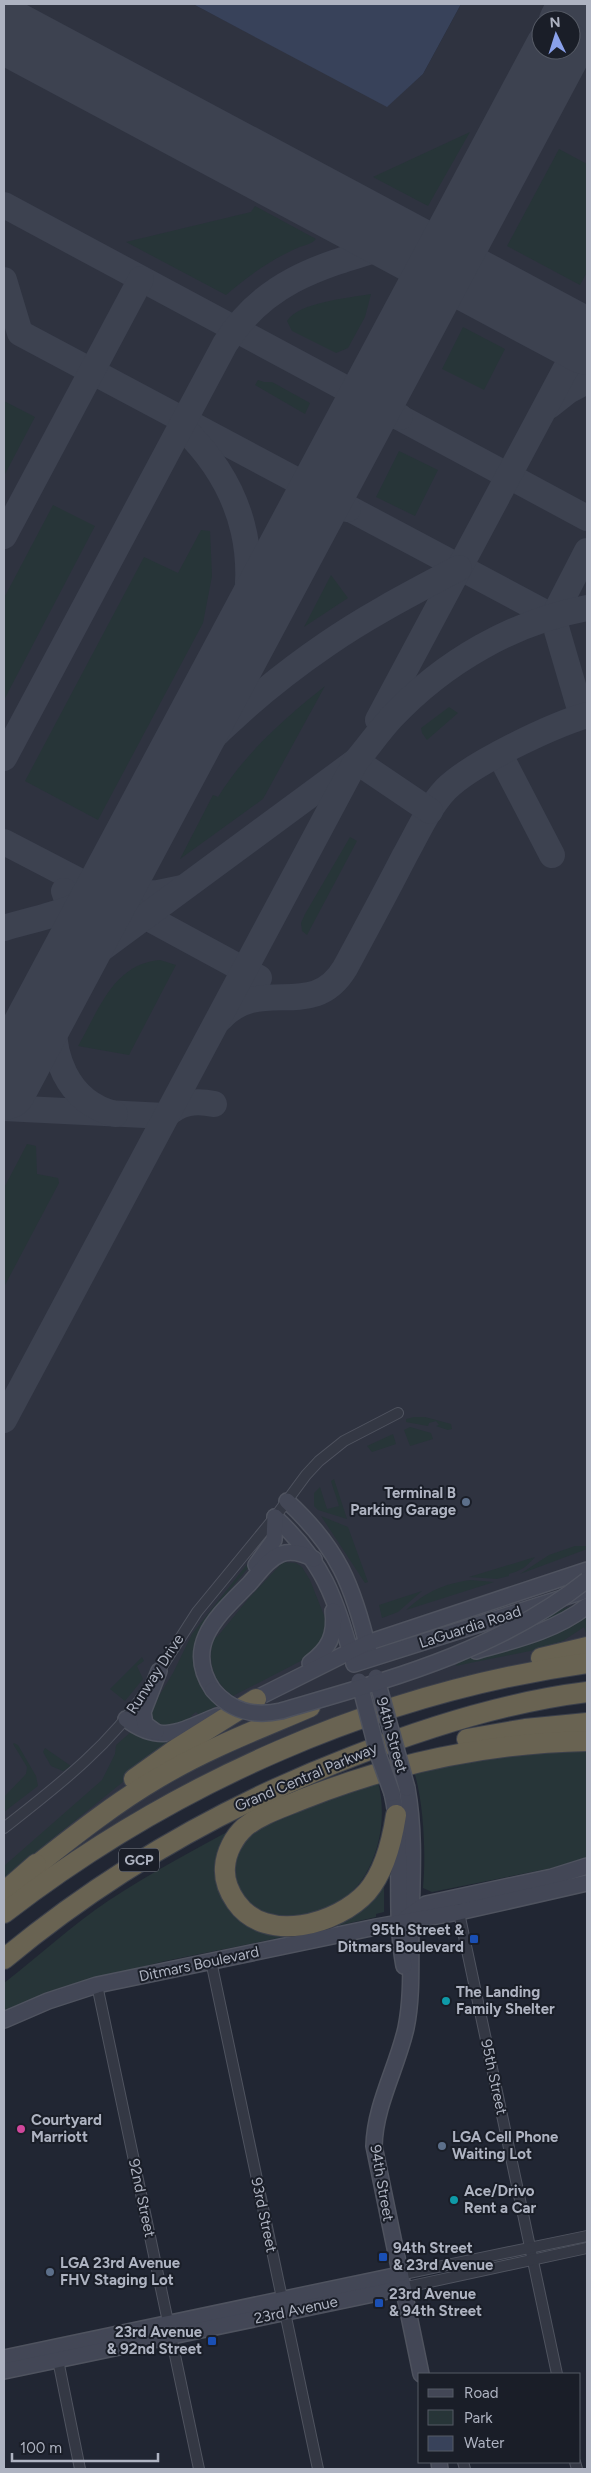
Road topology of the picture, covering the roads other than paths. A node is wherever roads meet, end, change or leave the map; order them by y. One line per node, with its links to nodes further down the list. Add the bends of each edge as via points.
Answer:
1 (398, 1413): 2 (street, Runway Drive, via 332,1450 306,1475)
2 (287, 1501): 3 (street, Runway Drive); 13 (main road, 94th Street, via 320,1535 340,1563)
3 (275, 1517): 4 (main road, 94th Street); 11 (main road, via 274,1540); 19 (street, Runway Drive, via 192,1619)
4 (314, 1559): 8 (main road, 94th Street); 11 (main road, via 291,1552 277,1556)
5 (587, 1560): 10 (main road, via 552,1574)
6 (587, 1570): 10 (main road, LaGuardia Road)
7 (587, 1580): 16 (main road, bridge, via 519,1627)
8 (327, 1582): 15 (main road, 94th Street); 20 (main road, via 334,1615 331,1640 322,1654)
9 (587, 1590): 17 (main road, LaGuardia Road)
10 (524, 1592): 13 (main road, LaGuardia Road)
11 (230, 1604): 21 (main road, bridge, via 209,1629 202,1646 203,1670 213,1690 232,1707 262,1714 281,1711)
12 (587, 1606): 16 (main road, bridge, via 547,1629)
13 (367, 1643): 15 (main road, LaGuardia Road); 17 (main road, 94th Street)
14 (587, 1647): 26 (highway, via 520,1663 412,1698)
15 (352, 1657): 17 (main road, LaGuardia Road); 20 (main road); 21 (main road, 94th Street)
16 (452, 1658): 21 (main road, bridge)
17 (371, 1659): 38 (main road, 94th Street, bridge, via 407,1788 412,1821)
18 (587, 1663): 26 (highway, GCP, via 450,1691)
19 (159, 1671): 24 (street, Runway Drive); 27 (main road, via 143,1716 148,1728)
20 (291, 1680): 23 (main road)
21 (354, 1686): 30 (main road, 94th Street, bridge, via 392,1793); 33 (highway, bridge, via 198,1756 121,1802)
22 (587, 1692): 29 (highway, Grand Central Parkway / GCP, via 517,1705 436,1726)
23 (256, 1699): 27 (main road); 33 (highway, via 156,1763 101,1806)
24 (126, 1719): 27 (main road, via 144,1731); 31 (street, Runway Drive, via 90,1758)
25 (587, 1723): 29 (highway, via 525,1729 447,1743)
26 (341, 1726): 37 (highway, GCP, via 250,1764 154,1813 100,1844)
27 (167, 1734)
28 (587, 1741): 30 (highway, via 489,1749 423,1761 338,1786 260,1818 241,1831 229,1849 225,1869 231,1894 244,1912 271,1924 306,1925 333,1916 355,1903 374,1882 387,1853)
29 (287, 1782): 39 (highway, Grand Central Parkway / GCP, via 211,1819 126,1868)
30 (396, 1815): 38 (main road, 94th Street)
31 (4, 1828)
32 (587, 1866): 36 (main road, Ditmars Boulevard)
33 (28, 1872): 35 (highway)
34 (587, 1883): 36 (main road, Ditmars Boulevard)
35 (4, 1892)
36 (458, 1905): 38 (main road, Ditmars Boulevard); 44 (street, 95th Street)
37 (4, 1914)
38 (407, 1919): 40 (main road, Ditmars Boulevard); 47 (main road, 94th Street, via 409,1994 405,2031 374,2139 375,2159)
39 (4, 1959)
40 (211, 1961): 41 (main road, Ditmars Boulevard); 48 (street, 93rd Street)
41 (96, 1985): 42 (main road, Ditmars Boulevard); 49 (street, 92nd Street)
42 (4, 2020)
43 (587, 2236): 44 (street, 23rd Avenue)
44 (530, 2248): 46 (street, 95th Street); 47 (street, 23rd Avenue)
45 (587, 2248): 46 (street, 23rd Avenue)
46 (532, 2260): 47 (street, 23rd Avenue); 54 (street, 95th Street)
47 (400, 2281): 48 (main road, 23rd Avenue); 52 (main road, 94th Street)
48 (283, 2306): 49 (main road, 23rd Avenue); 57 (street, 93rd Street)
49 (170, 2330): 50 (main road, 23rd Avenue); 56 (street, 92nd Street)
50 (56, 2354): 51 (main road, 23rd Avenue); 53 (main road, 23rd Avenue); 55 (street)
51 (4, 2358)
52 (421, 2371)
53 (4, 2372)
54 (556, 2373)
55 (80, 2469)
56 (199, 2469)
57 (318, 2469)

